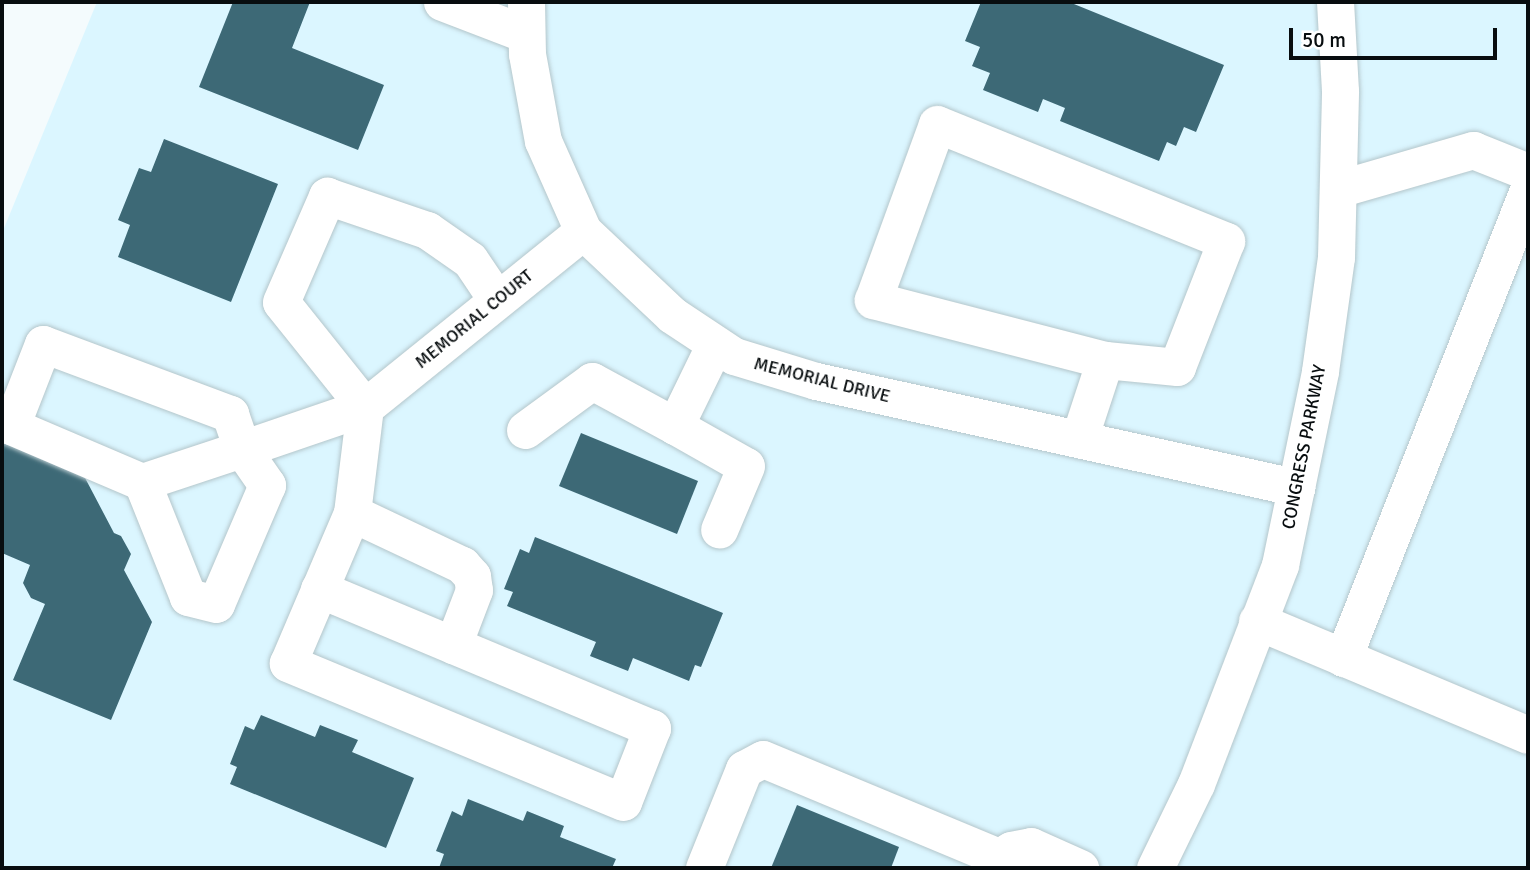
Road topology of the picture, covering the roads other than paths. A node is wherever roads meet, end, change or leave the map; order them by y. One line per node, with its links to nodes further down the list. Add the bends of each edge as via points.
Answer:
1 (442, 2): 3 (street)
2 (1335, 2): 5 (street, CONGRESS PARKWAY, via 1340,91)
3 (526, 18): 7 (street, MEMORIAL DRIVE, via 527,54 544,141)
4 (1528, 172): 5 (street, via 1473,150)
5 (1338, 189): 17 (street, CONGRESS PARKWAY, via 1336,257 1321,371)
6 (1528, 190): 23 (street)
7 (583, 232): 8 (street, MEMORIAL COURT); 9 (street, MEMORIAL DRIVE, via 671,315)
8 (497, 300): 11 (street, MEMORIAL COURT); 11 (street, via 470,260 428,230 327,196 281,302)
9 (715, 344): 12 (street); 14 (street, MEMORIAL DRIVE, via 734,356 816,381)
10 (1105, 360): 10 (street, via 1177,367 1226,241 937,124 873,300); 14 (street)
11 (365, 407): 15 (street); 18 (street)
12 (675, 426): 13 (street, via 592,381); 19 (street, via 746,466)
13 (525, 430)
14 (1079, 439): 17 (street, MEMORIAL DRIVE)
15 (242, 449): 16 (street); 16 (street, via 267,485 216,604 188,597); 16 (street, via 230,414 43,344 11,426)
16 (142, 482)
17 (1296, 487): 21 (street, CONGRESS PARKWAY, via 1280,565)
18 (352, 513): 20 (street); 22 (street, via 462,565 472,576 474,590)
19 (719, 530)
20 (319, 589): 22 (street); 22 (street, via 288,663 623,802 652,728)
21 (1256, 621): 23 (street); 28 (street, CONGRESS PARKWAY, via 1196,784)
22 (453, 645)
23 (1343, 658): 24 (street)
24 (1528, 735)
25 (995, 863): 26 (street, via 763,759 744,769); 27 (street, via 1011,850 1031,846)
26 (704, 868)
27 (1080, 868)
28 (1155, 868)

